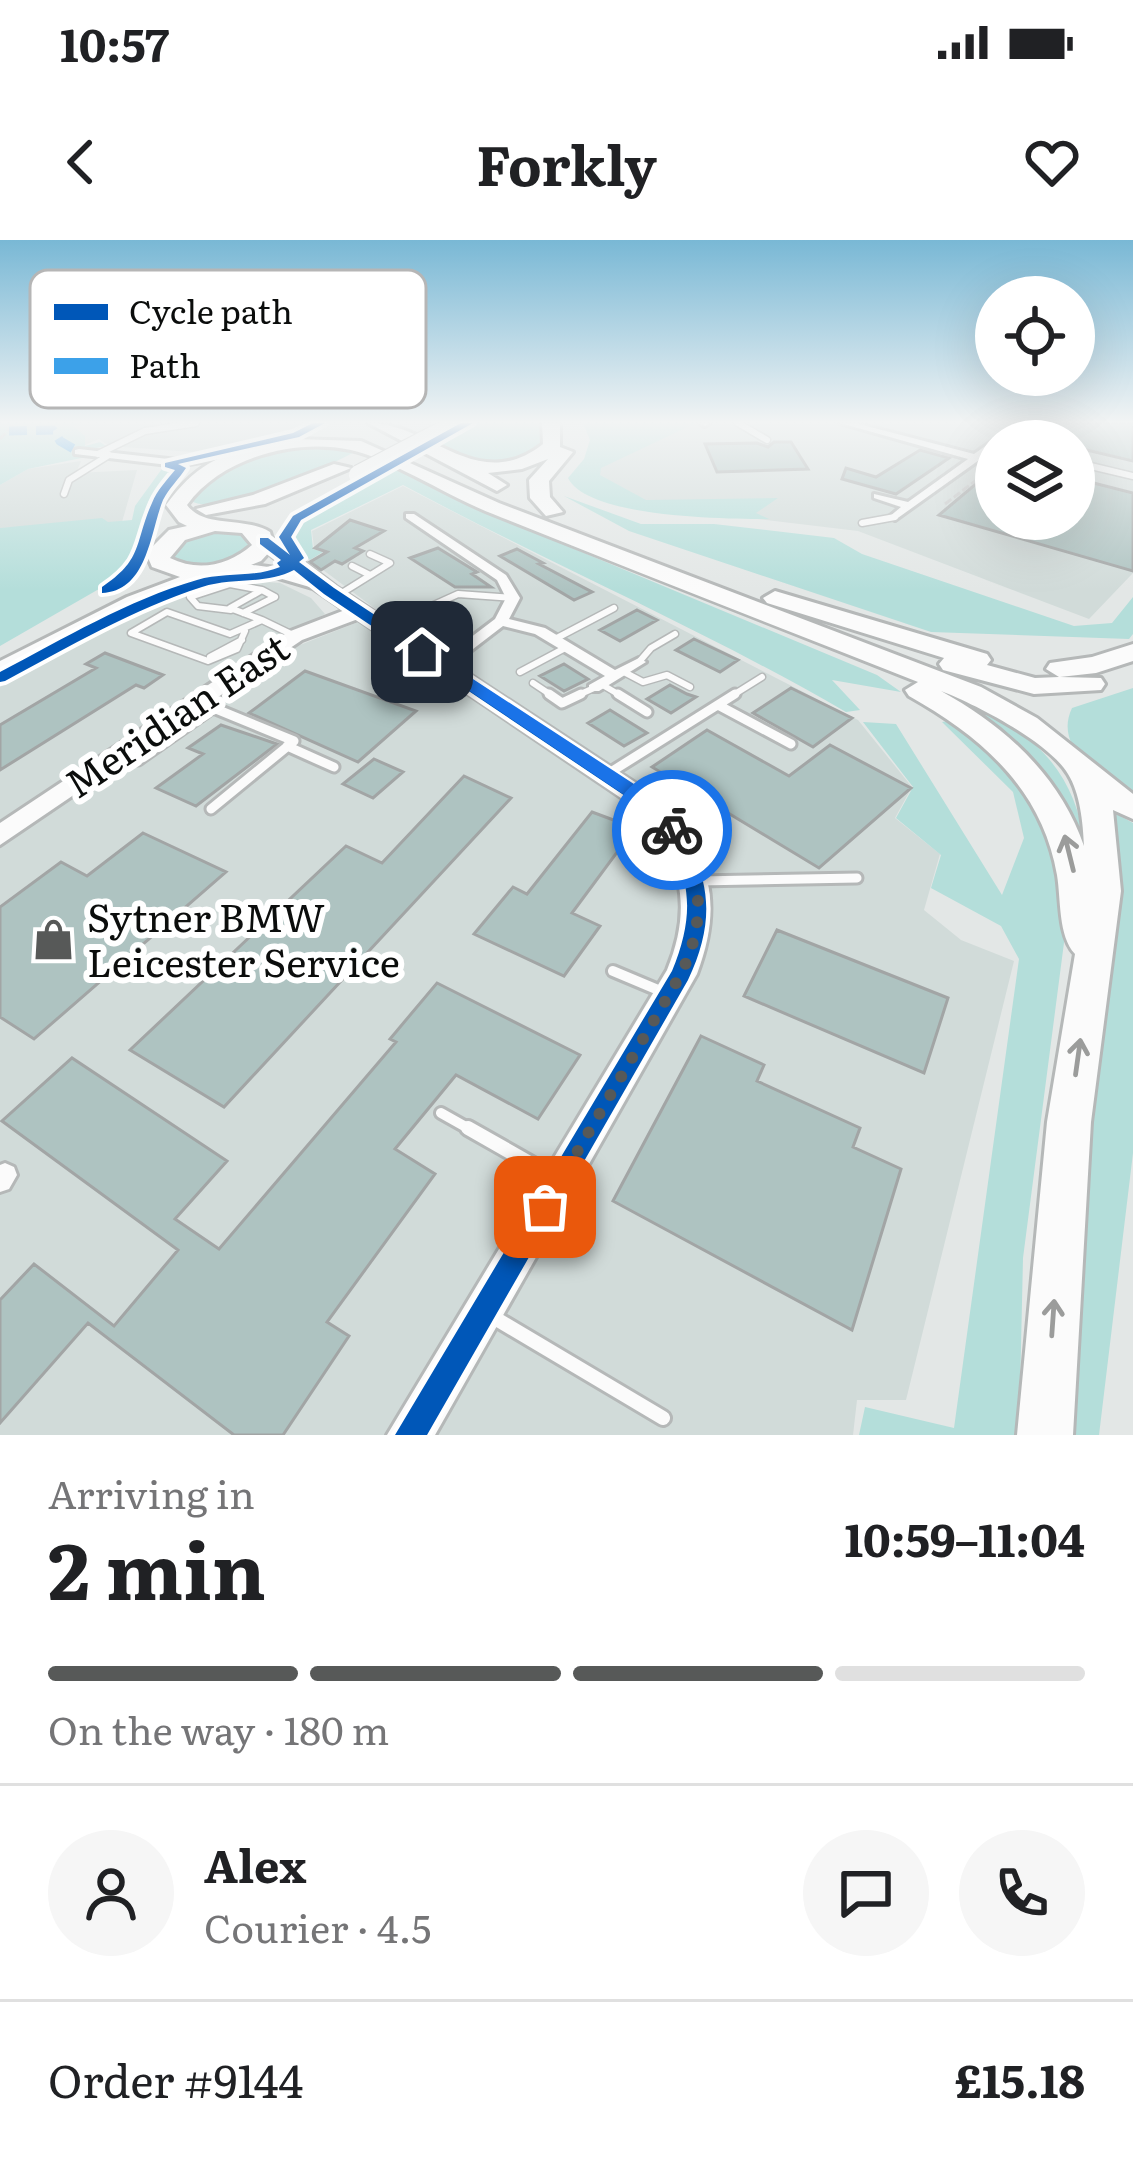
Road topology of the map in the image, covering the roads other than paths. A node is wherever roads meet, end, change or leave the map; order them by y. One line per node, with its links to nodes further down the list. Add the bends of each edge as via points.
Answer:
1 (71, 479): 13 (lane)
2 (180, 479): 22 (highway, via 162,503)
3 (181, 479): 20 (highway, via 178,513)
4 (183, 479): 5 (highway, via 194,507 232,507)
5 (325, 479)
6 (332, 479): 20 (highway)
7 (339, 479): 21 (highway, via 281,518)
8 (442, 479): 18 (highway)
9 (452, 479): 18 (highway)
10 (478, 479): 18 (highway)
11 (540, 479): 18 (highway, via 540,498)
12 (948, 479): 15 (street)
13 (64, 494)
14 (878, 496): 15 (street)
15 (910, 506): 17 (street)
16 (410, 516): 29 (street, via 502,578)
17 (895, 517): 19 (lane)
18 (558, 522): 30 (highway)
19 (862, 523)
20 (212, 526): 21 (highway, via 247,527); 22 (highway, via 177,535)
21 (264, 540): 25 (highway, via 256,555); 28 (street)
22 (158, 551): 25 (highway, via 176,571); 43 (highway, via 128,590)
23 (370, 554): 26 (lane, via 390,563)
24 (352, 566): 26 (lane)
25 (228, 568): 28 (street, via 275,571); 46 (highway, via 136,602)
26 (370, 575): 28 (lane)
27 (262, 590): 32 (lane); 32 (lane, via 230,584 190,597 198,607); 34 (lane, via 275,597)
28 (333, 593): 33 (street)
29 (513, 598): 36 (street); 37 (lane, via 458,594)
30 (770, 606): 42 (highway, via 1011,667 1077,668); 48 (highway, via 992,677 1048,687); 59 (highway, via 1021,719); 67 (highway, one-way to 30, via 1063,832 1023,768 947,706)
31 (614, 608): 41 (lane)
32 (231, 610): 34 (lane)
33 (362, 611): 37 (street); 40 (street, Meridian East)
34 (243, 613): 35 (lane)
35 (262, 620): 39 (lane); 40 (lane)
36 (501, 621): 41 (street); 45 (street)
37 (385, 627): 45 (street)
38 (675, 634): 44 (lane)
39 (244, 635): 39 (lane, via 165,612 131,634 199,659)
40 (295, 636): 53 (street, Meridian East)
41 (561, 643): 47 (lane); 50 (street)
42 (1133, 652)
43 (0, 659)
44 (639, 662): 50 (street)
45 (442, 666): 61 (street)
46 (0, 671)
47 (520, 672)
48 (1118, 676): 59 (highway, via 1068,695 1058,711)
49 (762, 677): 54 (lane)
50 (609, 680): 51 (lane, via 562,703); 52 (lane, via 667,675); 55 (lane)
51 (533, 683)
52 (690, 687)
53 (204, 704): 57 (lane, via 295,741); 58 (lane); 64 (street, Meridian East)
54 (718, 704): 56 (lane); 61 (lane)
55 (647, 712)
56 (791, 744)
57 (287, 746): 60 (lane); 63 (lane)
58 (138, 760)
59 (1073, 763): 62 (highway); 67 (highway, via 1099,814 1104,862)
60 (334, 767)
61 (606, 775): 65 (street, via 659,814)
62 (1133, 808)
63 (211, 809)
64 (0, 836)
65 (694, 871): 66 (lane); 69 (street, via 696,938)
66 (857, 878)
67 (1089, 968): 75 (highway, one-way to 67)
68 (613, 971): 69 (lane)
69 (669, 995): 71 (street)
70 (441, 1113): 71 (lane)
71 (561, 1180): 72 (street)
72 (483, 1311): 73 (lane); 74 (street)
73 (663, 1418)
74 (410, 1435)
75 (1045, 1435)

